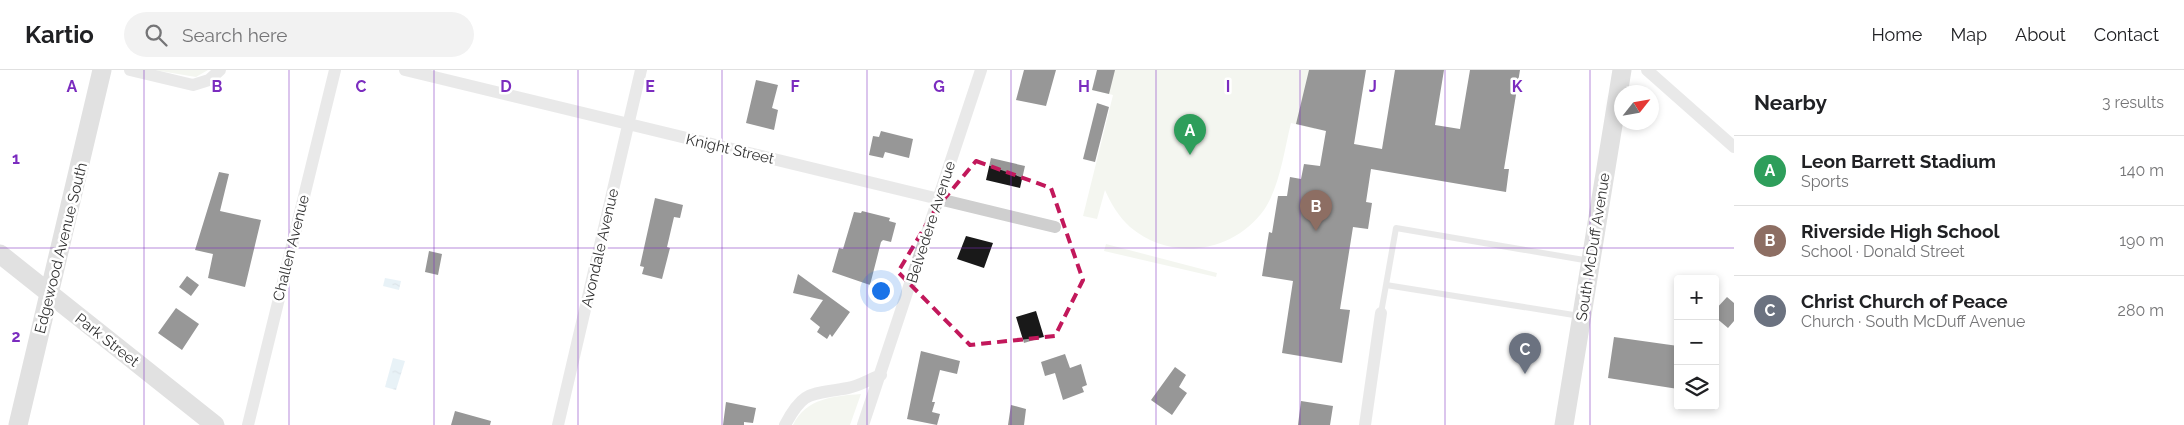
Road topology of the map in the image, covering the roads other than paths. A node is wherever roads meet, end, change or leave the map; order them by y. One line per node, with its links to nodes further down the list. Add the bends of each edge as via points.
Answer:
1 (102, 70): 17 (main road, Edgewood Avenue South)
2 (130, 70): 3 (street, via 193,85 208,80)
3 (220, 70)
4 (335, 70): 23 (street, Challen Avenue)
5 (405, 70): 10 (street, Knight Street)
6 (641, 70): 10 (street, Avondale Avenue)
7 (981, 70): 12 (street, Belvedere Avenue)
8 (1622, 70): 15 (main road, South McDuff Avenue)
9 (1646, 70): 11 (street)
10 (629, 125): 12 (street, Knight Street); 24 (street, Avondale Avenue)
11 (1734, 148)
12 (938, 199): 13 (street, Knight Street); 20 (street, Belvedere Avenue)
13 (1054, 227)
14 (0, 254): 17 (main road, Park Street)
15 (1591, 261): 16 (lane, via 1396,228); 19 (main road, South McDuff Avenue)
16 (1386, 284): 18 (lane); 19 (lane)
17 (49, 294): 21 (main road, Edgewood Avenue South); 22 (main road, Park Street)
18 (1381, 313): 27 (street)
19 (1582, 316): 28 (main road, South McDuff Avenue)
20 (881, 375): 25 (street, via 850,388 806,396 795,406); 26 (street, Belvedere Avenue)
21 (18, 425)
22 (215, 425)
23 (248, 425)
24 (558, 425)
25 (786, 425)
26 (864, 425)
27 (1365, 425)
28 (1564, 425)

